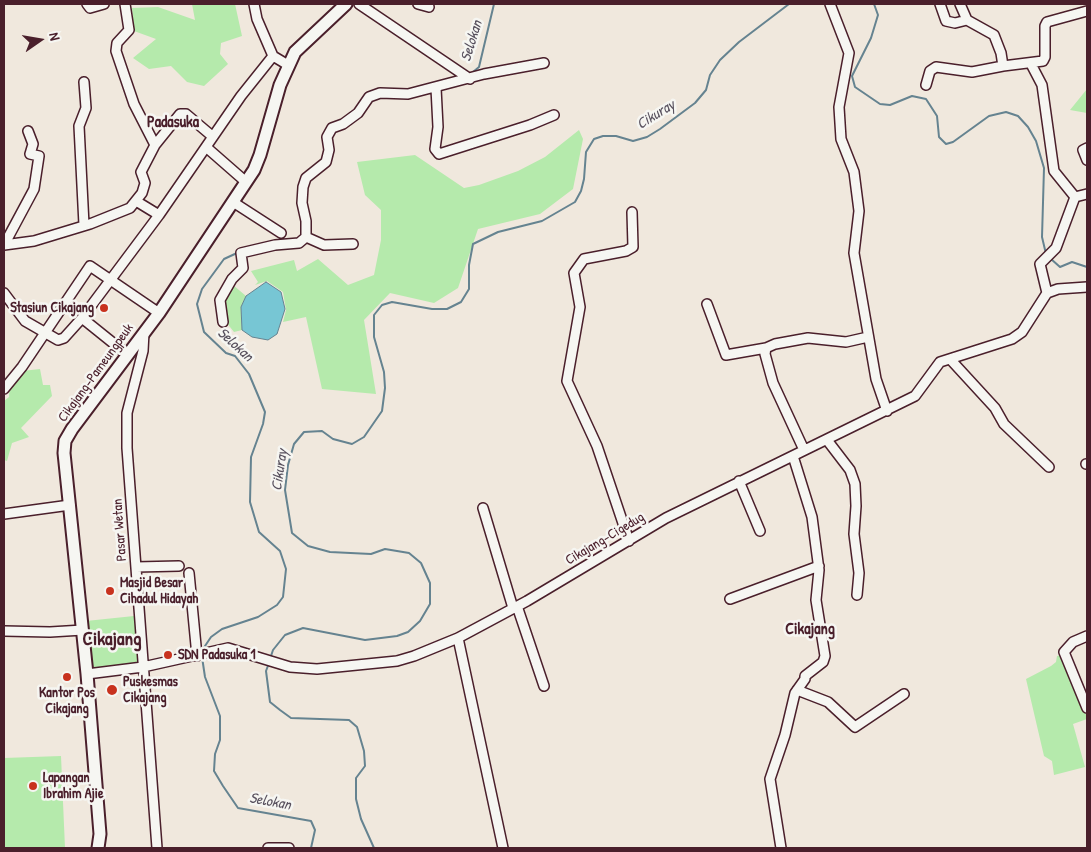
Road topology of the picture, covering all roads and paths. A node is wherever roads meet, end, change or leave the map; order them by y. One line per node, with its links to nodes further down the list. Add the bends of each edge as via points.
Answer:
1 (86, 4): 2 (street, via 90,8)
2 (104, 4)
3 (125, 4): 26 (street, via 129,30 118,43 116,51 136,109)
4 (254, 4): 14 (street)
5 (346, 4): 17 (main road, Cikajang-Pameungpeuk, via 300,46)
6 (359, 4): 19 (street)
7 (418, 4): 11 (street)
8 (830, 4): 52 (street, via 849,53 839,107 842,143 853,168 859,207 853,250)
9 (940, 4): 13 (street, via 946,20 955,23)
10 (960, 4): 13 (street)
11 (429, 7)
12 (1087, 11): 16 (street, via 1047,22 1045,57 1043,61)
13 (967, 20): 18 (street, via 994,34 1002,53)
14 (273, 56): 17 (street); 25 (street)
15 (544, 64): 19 (street)
16 (1031, 64): 18 (street); 32 (street, via 1042,84 1054,170)
17 (288, 65): 30 (main road, Cikajang-Pameungpeuk, via 260,155)
18 (1003, 66): 21 (street, via 972,72 936,67 930,71)
19 (467, 77): 22 (street)
20 (84, 82): 37 (street, via 86,108 80,126)
21 (926, 85)
22 (436, 88): 23 (street, via 438,127 435,149 439,154 530,126); 39 (street, via 369,97 358,113 332,128 326,162 306,178 303,188)
23 (554, 115)
24 (28, 131): 41 (street, via 32,144 30,154 39,156 34,189)
25 (212, 136): 26 (street, via 186,114 180,114); 27 (street)
26 (155, 145): 33 (street, via 141,172 146,184)
27 (206, 148): 30 (street); 36 (street)
28 (1087, 148): 29 (street, via 1083,150)
29 (1087, 160)
30 (246, 182): 34 (main road, Cikajang-Pameungpeuk)
31 (1087, 193): 32 (street)
32 (1075, 197): 45 (street, via 1048,257 1039,268)
33 (136, 202): 36 (street); 37 (street, via 130,208)
34 (233, 202): 38 (street); 47 (main road, Cikajang-Pameungpeuk)
35 (632, 212): 67 (street, via 634,242 630,250 584,258 574,273 580,307 567,381 597,446)
36 (158, 215): 42 (street)
37 (84, 225): 41 (street, via 34,241)
38 (281, 234)
39 (306, 237): 40 (street, via 324,245); 49 (street, via 299,243 241,253 244,268 232,279 220,300)
40 (353, 244)
41 (4, 245)
42 (111, 280): 47 (street); 48 (street); 50 (street, via 88,267)
43 (1087, 287): 45 (street)
44 (4, 293): 50 (street, via 25,321)
45 (1047, 293): 55 (street, Cikajang-Cigedug, via 1022,332 1012,339)
46 (707, 304): 53 (street, via 726,355)
47 (158, 313): 51 (main road, Cikajang-Pameungpeuk)
48 (82, 318): 50 (street, via 61,339); 54 (street)
49 (223, 322)
50 (44, 332): 56 (street)
51 (144, 332): 54 (main road, Cikajang-Pameungpeuk); 70 (street, Pasar Wetan, via 126,430)
52 (868, 337): 53 (street, via 846,342 804,338); 57 (street, via 876,379)
53 (766, 348): 59 (street, via 773,383)
54 (128, 355): 63 (main road, Cikajang-Pameungpeuk, via 66,441 64,452)
55 (950, 359): 57 (street, Cikajang-Cigedug, via 935,367 919,392); 61 (street, via 995,408 1004,424)
56 (4, 389)
57 (887, 411): 58 (street, Cikajang-Cigedug)
58 (827, 440): 59 (street, Cikajang-Cigedug); 72 (street, via 850,470 855,484)
59 (804, 450): 60 (street, Cikajang-Cigedug)
60 (793, 456): 62 (street, Cikajang-Cigedug); 69 (street, via 812,517)
61 (1049, 466)
62 (739, 481): 66 (street); 67 (street, Cikajang-Cigedug)
63 (70, 505): 65 (street); 76 (main road, Cikajang-Pameungpeuk)
64 (483, 508): 74 (street)
65 (4, 514)
66 (760, 531)
67 (629, 541): 74 (street, Cikajang-Cigedug)
68 (179, 566): 70 (street)
69 (819, 566): 73 (street); 83 (street, via 815,595 826,656 805,676)
70 (136, 568): 80 (street, Pasar Wetan)
71 (189, 573): 79 (street)
72 (857, 595)
73 (730, 599)
74 (515, 607): 78 (street, Cikajang-Cigedug); 82 (street)
75 (4, 630): 76 (street)
76 (83, 630): 81 (main road, Cikajang-Pameungpeuk)
77 (1087, 636): 85 (street, via 1073,642 1064,652)
78 (458, 638): 79 (street, Cikajang-Cigedug, via 397,661 317,670 290,667 228,648); 90 (street)
79 (200, 655): 80 (street, Cikajang-Cigedug)
80 (143, 668): 81 (street, Cikajang-Cigedug); 87 (street, Pasar Wetan)
81 (87, 674): 86 (main road, Cikajang-Pameungpeuk, via 100,834)
82 (544, 686)
83 (797, 690): 84 (street, via 828,702 855,727); 91 (street, via 770,779)
84 (904, 694)
85 (1087, 708)
86 (98, 848)
87 (157, 848)
88 (268, 848): 89 (street)
89 (289, 848)
90 (503, 848)
91 (781, 848)

